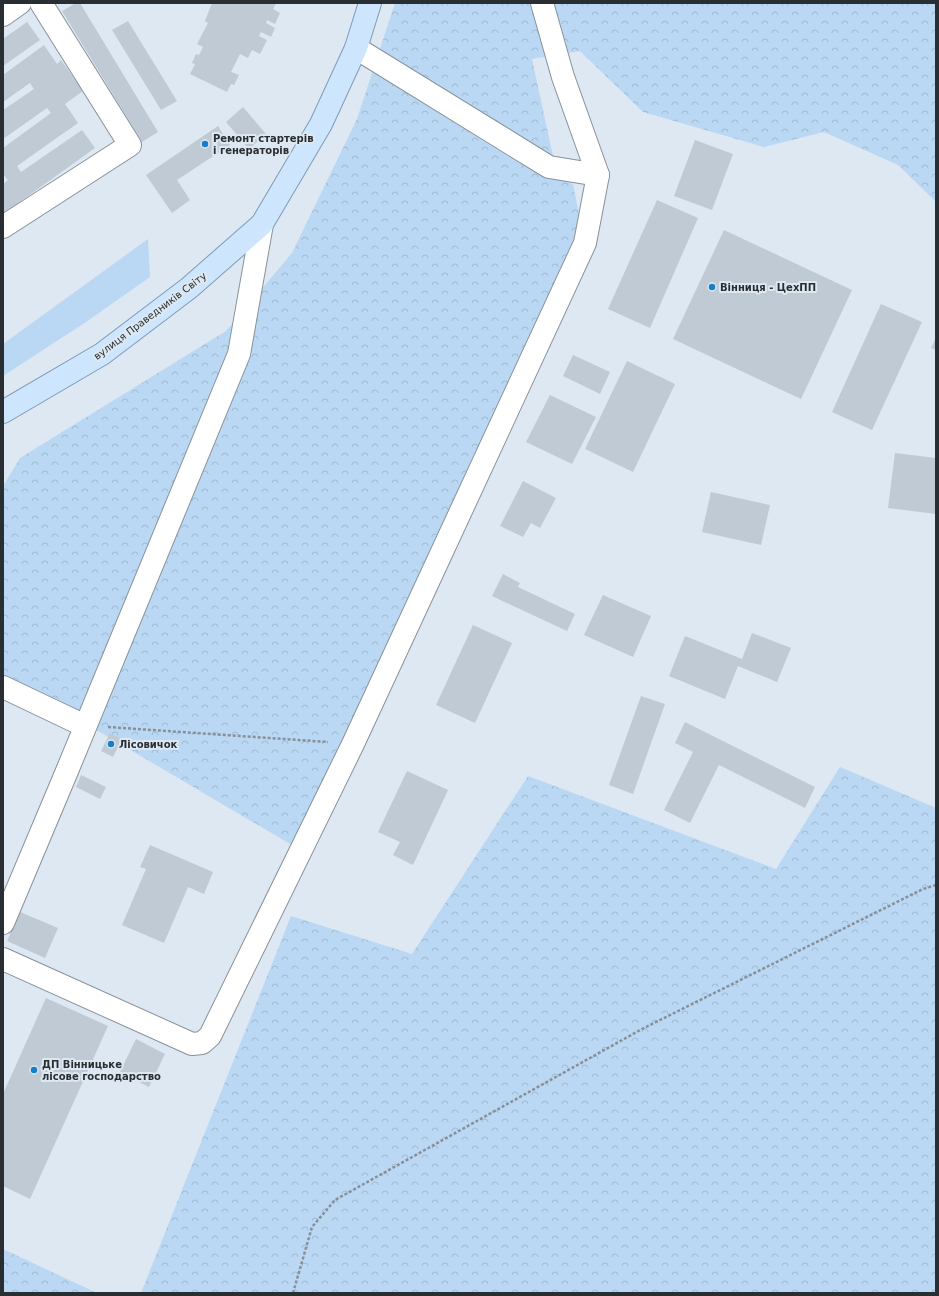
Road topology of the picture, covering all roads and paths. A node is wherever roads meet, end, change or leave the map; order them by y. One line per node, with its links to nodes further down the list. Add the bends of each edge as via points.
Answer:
1 (20, 3): 5 (lane)
2 (41, 3): 9 (lane, via 130,145)
3 (370, 3): 6 (main road, вулиця Праведників Світу)
4 (542, 3): 7 (lane, via 562,76)
5 (3, 15)
6 (356, 48): 7 (lane, via 549,166); 8 (main road, вулиця Праведників Світу, via 321,124)
7 (598, 175): 13 (lane, via 585,243)
8 (262, 224): 10 (main road, вулиця Праведників Світу, via 189,288 102,354); 12 (lane, via 239,354)
9 (3, 227)
10 (3, 412)
11 (3, 687): 12 (lane)
12 (85, 726): 13 (path); 15 (lane)
13 (353, 744): 16 (lane, via 210,1036 202,1043 192,1044)
14 (936, 886): 17 (path, via 923,889 642,1029 335,1200 312,1227)
15 (3, 923)
16 (3, 959)
17 (292, 1293)

